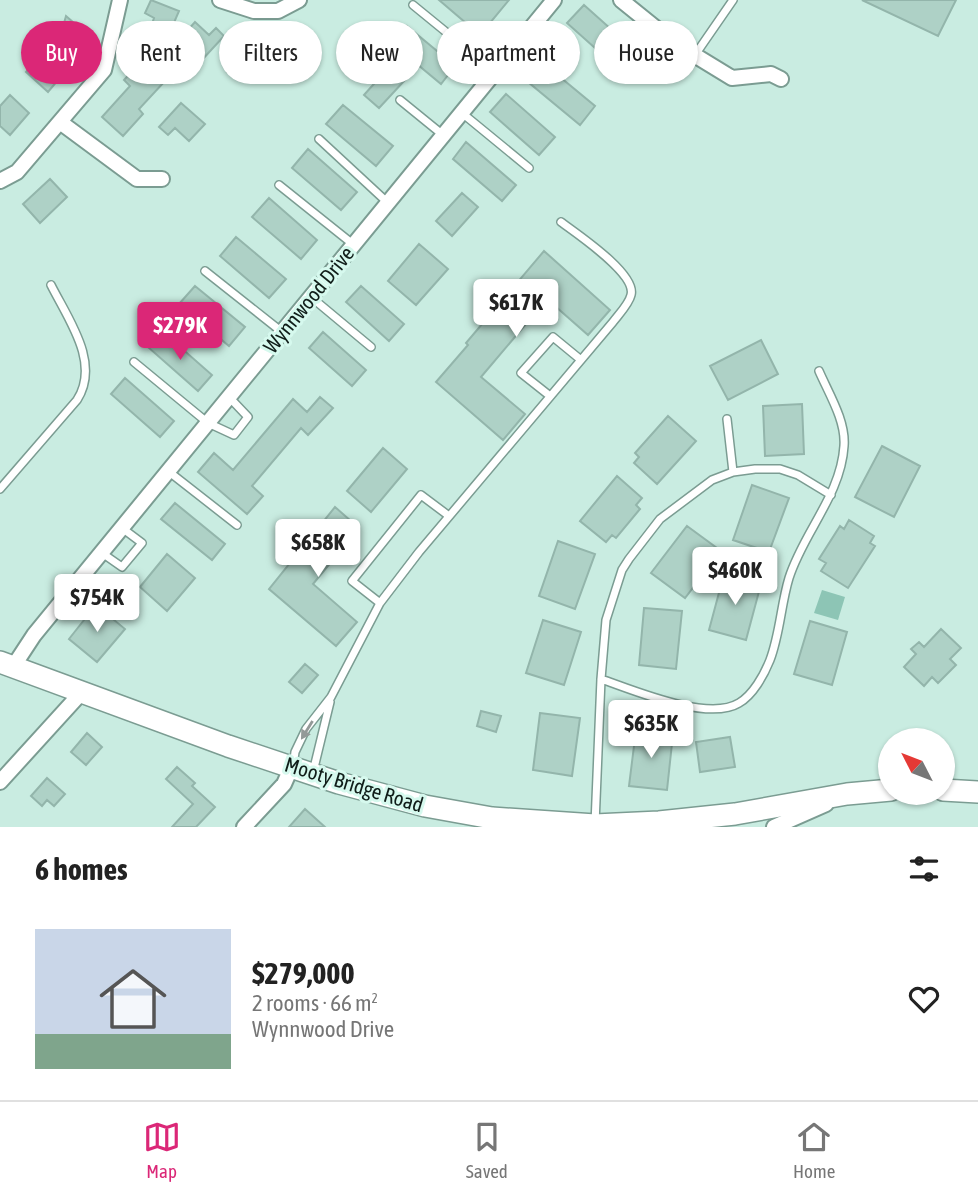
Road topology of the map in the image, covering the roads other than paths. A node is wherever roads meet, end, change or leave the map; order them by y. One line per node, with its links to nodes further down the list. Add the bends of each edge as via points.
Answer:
1 (120, 0): 17 (street, via 104,70)
2 (220, 0): 3 (street, via 254,11 278,10)
3 (299, 0)
4 (554, 0): 8 (street, Wynnwood Drive)
5 (621, 0): 9 (street)
6 (733, 0): 11 (lane)
7 (413, 5): 10 (lane)
8 (537, 21)
9 (647, 21)
10 (437, 25)
11 (698, 51)
12 (698, 57): 13 (street, via 732,78 771,74)
13 (781, 79)
14 (485, 84): 16 (street, Wynnwood Drive)
15 (400, 100): 18 (lane)
16 (461, 112): 18 (street, Wynnwood Drive); 20 (lane)
17 (60, 122): 21 (street, via 137,178); 22 (street, via 17,172)
18 (444, 135): 24 (street, Wynnwood Drive)
19 (319, 139): 24 (lane)
20 (529, 168)
21 (162, 179)
22 (0, 181)
23 (279, 185): 26 (lane)
24 (387, 202): 26 (street, Wynnwood Drive)
25 (561, 222): 32 (lane, via 623,272 632,288 625,305)
26 (354, 245): 29 (street, Wynnwood Drive)
27 (205, 271): 30 (lane)
28 (51, 285): 41 (lane, via 79,340 86,383 77,400)
29 (311, 297): 30 (street, Wynnwood Drive); 31 (lane)
30 (282, 332): 36 (street, Wynnwood Drive)
31 (371, 347)
32 (581, 360): 35 (lane); 35 (lane, via 552,337 521,373)
33 (134, 362): 38 (lane)
34 (819, 371): 42 (lane, via 844,442)
35 (550, 396): 43 (lane)
36 (229, 397): 38 (street, Wynnwood Drive); 38 (lane, via 248,418 234,435)
37 (727, 419): 40 (lane)
38 (208, 422): 39 (street, Wynnwood Drive)
39 (168, 471): 44 (lane); 45 (street, Wynnwood Drive)
40 (733, 472): 42 (lane, via 780,469); 49 (lane, via 712,480 660,519 622,570 606,620)
41 (0, 489)
42 (831, 495): 49 (lane, via 790,575 770,660 756,686 739,704 684,707)
43 (449, 516): 47 (lane); 47 (lane, via 421,495 352,581)
44 (237, 526)
45 (122, 528): 46 (street, Wynnwood Drive); 46 (lane, via 142,543 122,567)
46 (102, 553): 48 (street, Wynnwood Drive)
47 (380, 603): 51 (lane)
48 (6, 664): 50 (main road, Mooty Bridge Road)
49 (601, 679): 58 (lane)
50 (81, 693): 52 (main road, Mooty Bridge Road); 53 (street)
51 (331, 697): 52 (lane); 52 (lane, one-way to 52, via 295,752)
52 (302, 770): 58 (main road, Mooty Bridge Road, via 392,799 458,813); 59 (street)
53 (0, 782)
54 (878, 791): 57 (main road, Mooty Bridge Road)
55 (956, 791): 56 (main road)
56 (978, 792)
57 (847, 794): 58 (main road, Mooty Bridge Road, via 735,814); 60 (street)
58 (595, 825)
59 (244, 827)
60 (774, 827)

